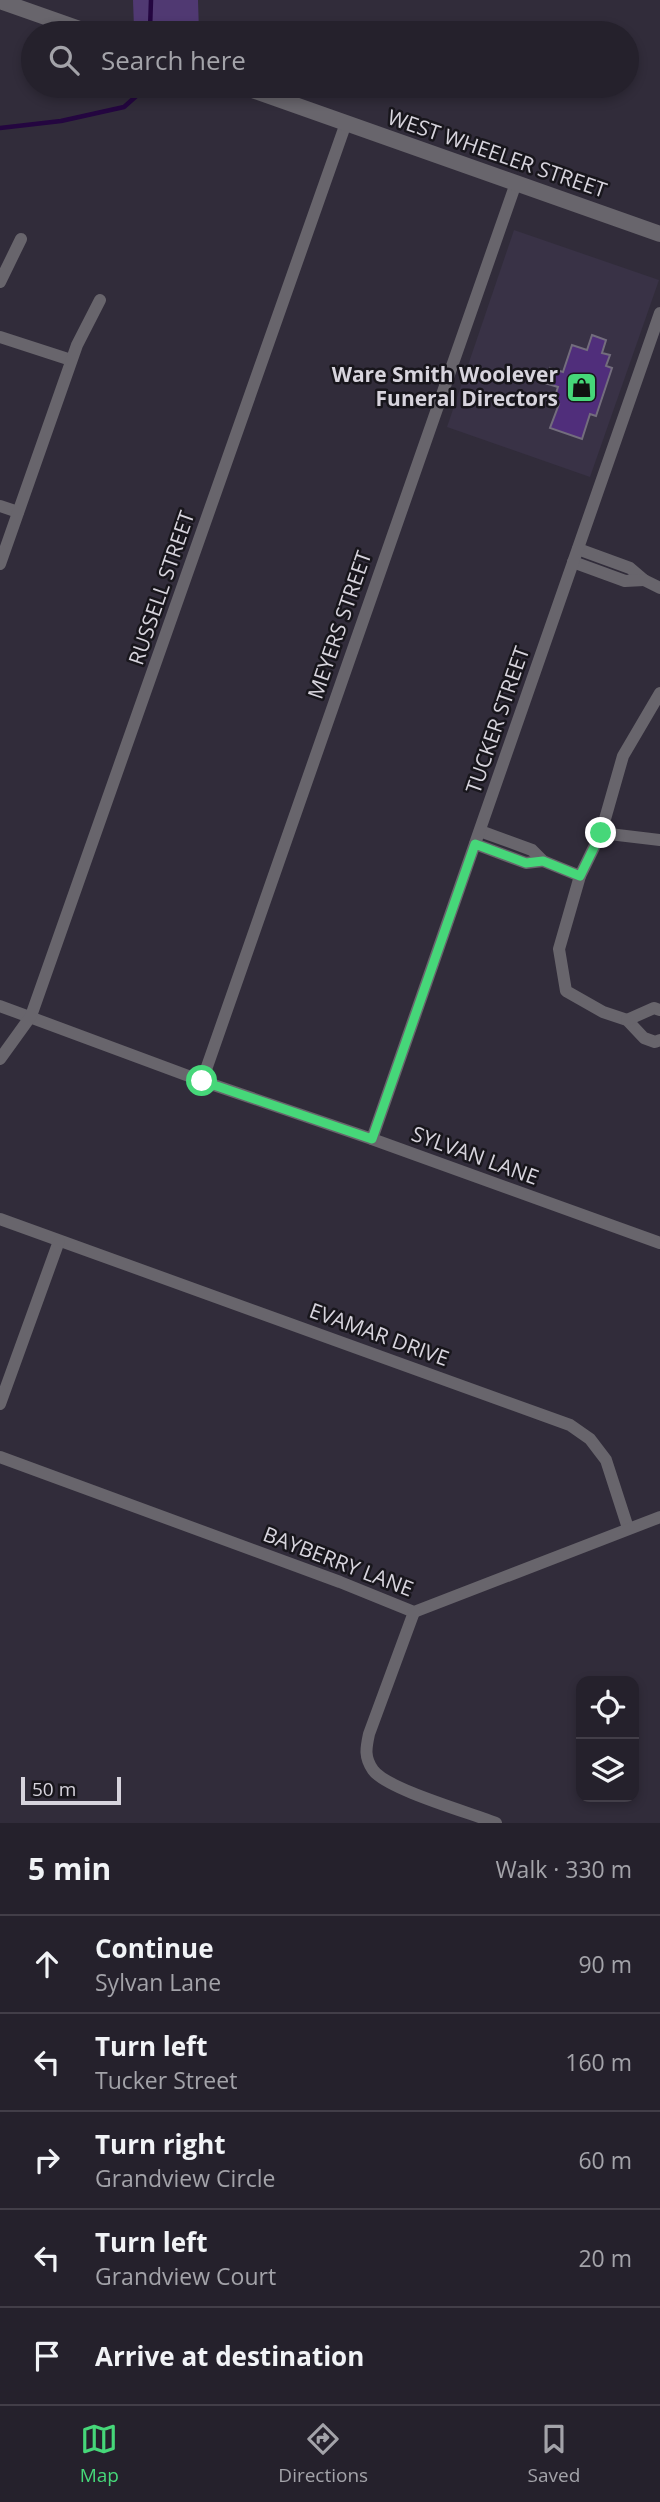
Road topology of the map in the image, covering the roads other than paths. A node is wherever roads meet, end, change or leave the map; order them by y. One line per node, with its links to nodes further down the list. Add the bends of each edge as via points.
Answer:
1 (0, 1): 2 (street)
2 (57, 21)
3 (274, 98): 4 (street, WEST WHEELER STREET)
4 (346, 123): 5 (street, WEST WHEELER STREET); 29 (street, RUSSELL STREET)
5 (516, 183): 6 (street, WEST WHEELER STREET); 33 (street, MEYERS STREET)
6 (660, 234)
7 (21, 239): 8 (street)
8 (0, 282)
9 (100, 300): 12 (street)
10 (660, 313): 15 (street, TUCKER STREET)
11 (0, 337): 12 (street)
12 (71, 360): 14 (street)
13 (0, 506): 14 (street)
14 (18, 512): 17 (street)
15 (578, 549): 16 (street, TUCKER STREET); 18 (street, via 630,568)
16 (573, 562): 18 (street, via 625,581); 21 (street, TUCKER STREET)
17 (0, 564)
18 (644, 580): 19 (street)
19 (660, 588)
20 (660, 693): 22 (street, via 623,756)
21 (480, 831): 24 (street, TUCKER STREET); 25 (street, via 532,850)
22 (601, 833): 23 (street); 26 (street)
23 (660, 840)
24 (475, 844): 25 (street, via 526,863); 34 (street, TUCKER STREET)
25 (543, 861): 26 (street)
26 (580, 876): 30 (street, via 559,948 566,991)
27 (0, 1006): 29 (street, SYLVAN LANE)
28 (660, 1010): 30 (street, via 654,1008)
29 (31, 1016): 32 (street, RUSSELL STREET); 33 (street, SYLVAN LANE)
30 (627, 1020): 31 (street, via 644,1038)
31 (660, 1041)
32 (0, 1059)
33 (202, 1081): 34 (street, SYLVAN LANE)
34 (372, 1139): 37 (street, SYLVAN LANE)
35 (0, 1219): 36 (street)
36 (59, 1241): 38 (street); 41 (street, EVAMAR DRIVE, via 570,1425 590,1439 606,1460)
37 (660, 1243)
38 (0, 1404)
39 (0, 1457): 42 (street, BAYBERRY LANE)
40 (660, 1517): 41 (street, BAYBERRY LANE)
41 (628, 1528): 42 (street, BAYBERRY LANE)
42 (414, 1612): 43 (street, via 365,1754 373,1771 391,1784)
43 (496, 1823)

